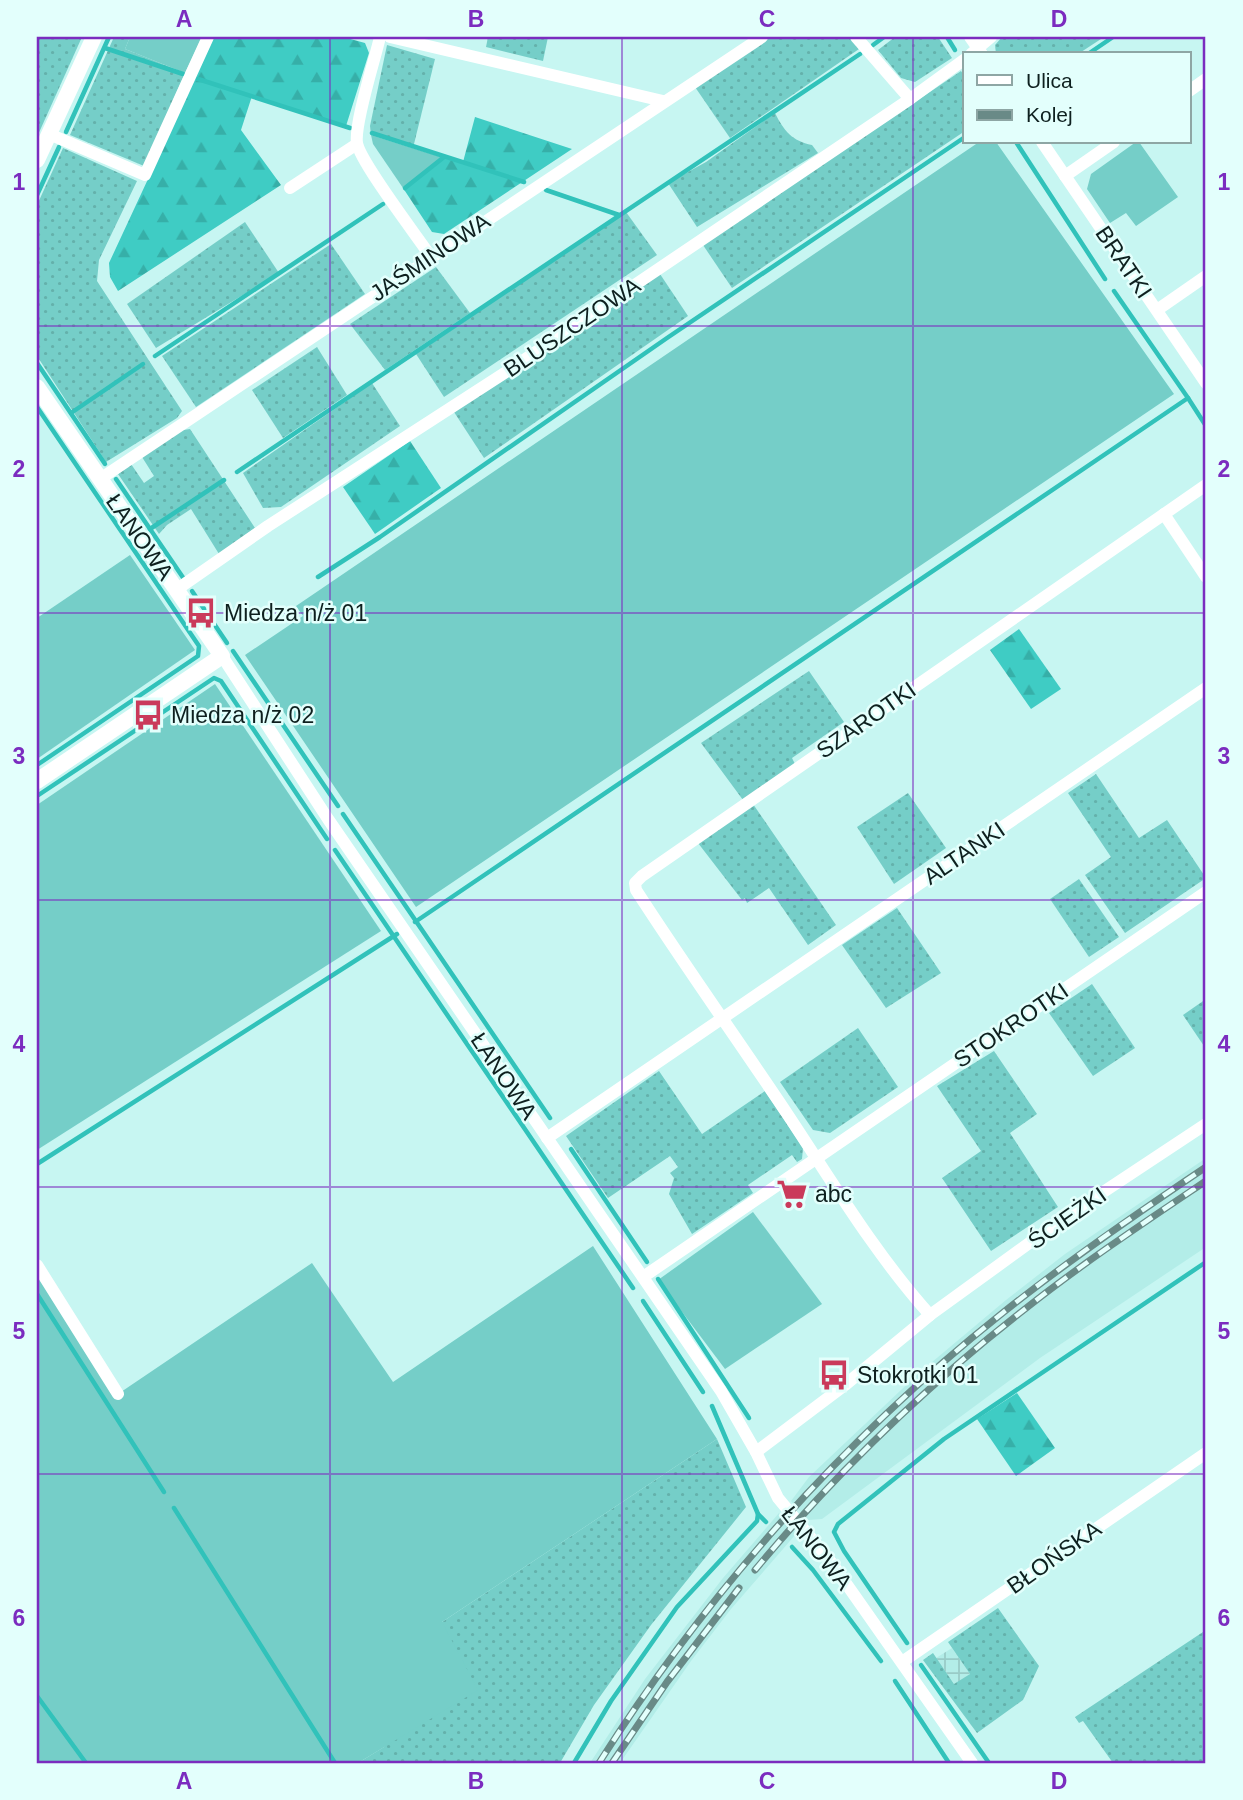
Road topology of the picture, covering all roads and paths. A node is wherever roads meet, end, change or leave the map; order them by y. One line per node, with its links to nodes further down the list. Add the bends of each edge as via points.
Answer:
1 (94, 37): 15 (street)
2 (208, 37): 15 (street, via 145,174)
3 (380, 37): 16 (street)
4 (390, 37): 14 (street)
5 (762, 37): 14 (street, JAŚMINOWA)
6 (856, 37): 13 (street)
7 (970, 37): 9 (street)
8 (991, 37): 9 (street)
9 (977, 52)
10 (963, 60): 13 (street, BLUSZCZOWA)
11 (1206, 79): 12 (street)
12 (1190, 90)
13 (910, 99): 31 (street, BLUSZCZOWA)
14 (663, 101): 22 (street, JAŚMINOWA)
15 (49, 134): 19 (street)
16 (357, 144): 21 (street); 22 (street)
17 (1043, 144): 20 (street, BRATKI)
18 (1111, 144): 20 (street)
19 (37, 160)
20 (1065, 176): 24 (street, BRATKI)
21 (290, 188)
22 (431, 257): 27 (street, JAŚMINOWA)
23 (1206, 276): 24 (street)
24 (1157, 310): 25 (street, BRATKI)
25 (1206, 383)
26 (37, 387): 27 (street, ŁANOWA)
27 (100, 479): 31 (street, ŁANOWA)
28 (1206, 485): 29 (street, SZAROTKI)
29 (1164, 514): 30 (street); 36 (street, SZAROTKI, via 642,876 636,890)
30 (1206, 577)
31 (176, 590): 32 (street, ŁANOWA)
32 (222, 656): 34 (street); 38 (street, ŁANOWA)
33 (1206, 688): 36 (street, ALTANKI)
34 (37, 781)
35 (1206, 892): 39 (street, STOKROTKI)
36 (722, 1019): 38 (street, ALTANKI); 39 (street)
37 (1206, 1124): 42 (street, ŚCIEŻKI, via 1061,1220)
38 (547, 1138): 41 (street, ŁANOWA)
39 (816, 1157): 41 (street, STOKROTKI); 42 (street)
40 (37, 1265): 43 (street)
41 (643, 1277): 44 (street, ŁANOWA, via 721,1391)
42 (930, 1315): 44 (street, ŚCIEŻKI)
43 (118, 1394)
44 (756, 1452): 46 (street, ŁANOWA, via 778,1498 825,1553)
45 (1206, 1452): 46 (street, BŁOŃSKA)
46 (902, 1662): 47 (street, ŁANOWA)
47 (972, 1763)

